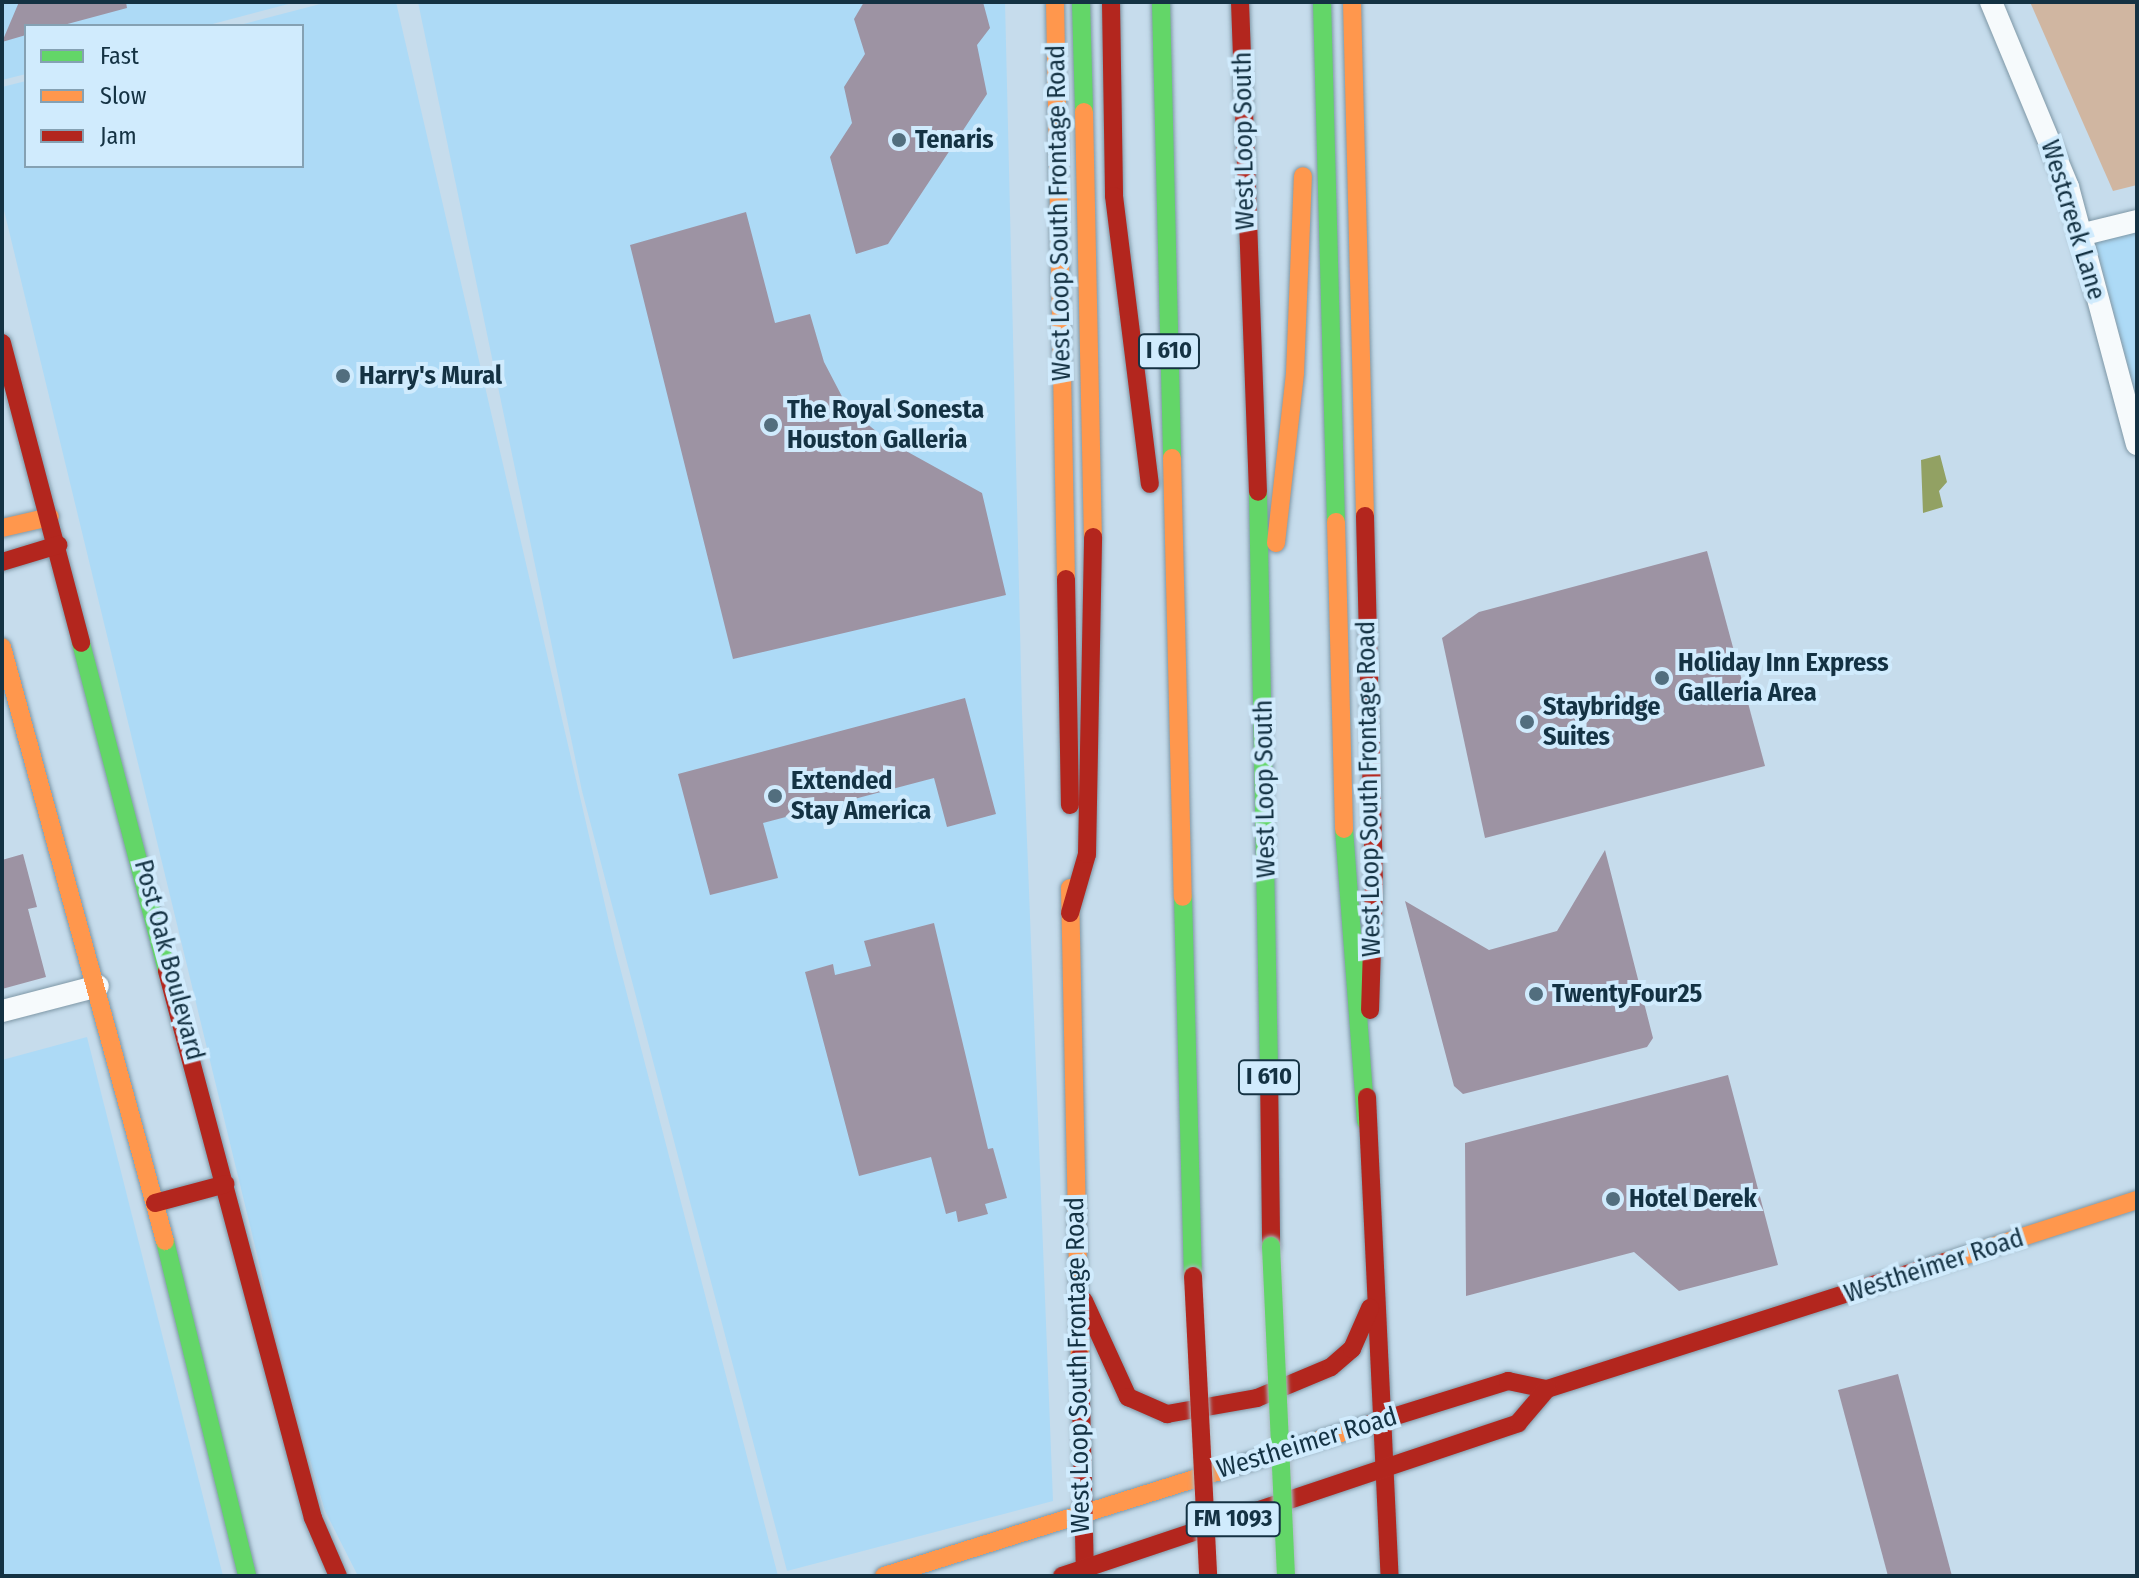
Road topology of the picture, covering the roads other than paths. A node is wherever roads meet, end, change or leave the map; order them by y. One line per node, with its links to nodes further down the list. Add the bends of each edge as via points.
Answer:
1 (1055, 2): 23 (main road, West Loop South Frontage Road)
2 (1081, 2): 23 (main road, via 1094,564 1087,854)
3 (1111, 2): 22 (main road, via 1114,196)
4 (1161, 2): 22 (main road, I 610)
5 (1240, 2): 21 (main road, West Loop South / I 610)
6 (1309, 2): 10 (main road)
7 (1322, 2): 26 (main road, via 1347,929)
8 (1352, 2): 26 (main road, West Loop South Frontage Road, via 1374,884)
9 (1991, 2): 13 (street, Westcreek Lane, via 2051,142)
10 (1304, 126)
11 (1303, 157): 21 (main road, via 1295,373)
12 (2137, 221): 13 (street)
13 (2080, 235): 15 (street, Westcreek Lane)
14 (2, 343): 16 (main road, Post Oak Boulevard)
15 (2137, 444)
16 (50, 517): 17 (main road); 18 (main road, Post Oak Boulevard)
17 (2, 528)
18 (58, 545): 19 (main road); 27 (main road, Post Oak Boulevard)
19 (2, 562)
20 (2, 647): 24 (main road)
21 (1264, 658): 44 (main road, West Loop South / I 610, bridge, via 1271,1246)
22 (1177, 701): 35 (main road, I 610, bridge)
23 (1070, 913): 30 (main road, West Loop South Frontage Road)
24 (98, 986): 25 (street); 29 (main road)
25 (2, 1011)
26 (1366, 1121): 31 (main road, West Loop South Frontage Road)
27 (226, 1184): 29 (main road); 39 (main road, Post Oak Boulevard, via 313,1518)
28 (2137, 1200): 32 (main road, Westheimer Road)
29 (155, 1203): 38 (main road)
30 (1077, 1283): 31 (main road, via 1128,1397 1167,1414 1257,1398 1331,1367 1357,1342); 36 (main road, West Loop South Frontage Road)
31 (1374, 1294): 33 (main road, West Loop South Frontage Road)
32 (1547, 1389): 33 (main road, Westheimer Road, via 1508,1381); 34 (main road, Westheimer Road, via 1518,1423)
33 (1379, 1421): 34 (main road, West Loop South Frontage Road); 36 (main road, Westheimer Road / FM 1093)
34 (1381, 1469): 37 (main road, Westheimer Road / FM 1093); 45 (main road, West Loop South Frontage Road)
35 (1201, 1478): 42 (main road, bridge); 43 (main road, I 610, bridge)
36 (1080, 1514): 37 (main road, West Loop South Frontage Road); 40 (main road, Westheimer Road / FM 1093)
37 (1084, 1572): 41 (main road, Westheimer Road / FM 1093)
38 (247, 1576)
39 (338, 1576)
40 (884, 1576)
41 (1062, 1576)
42 (1188, 1576)
43 (1208, 1576)
44 (1286, 1576)
45 (1390, 1576)

